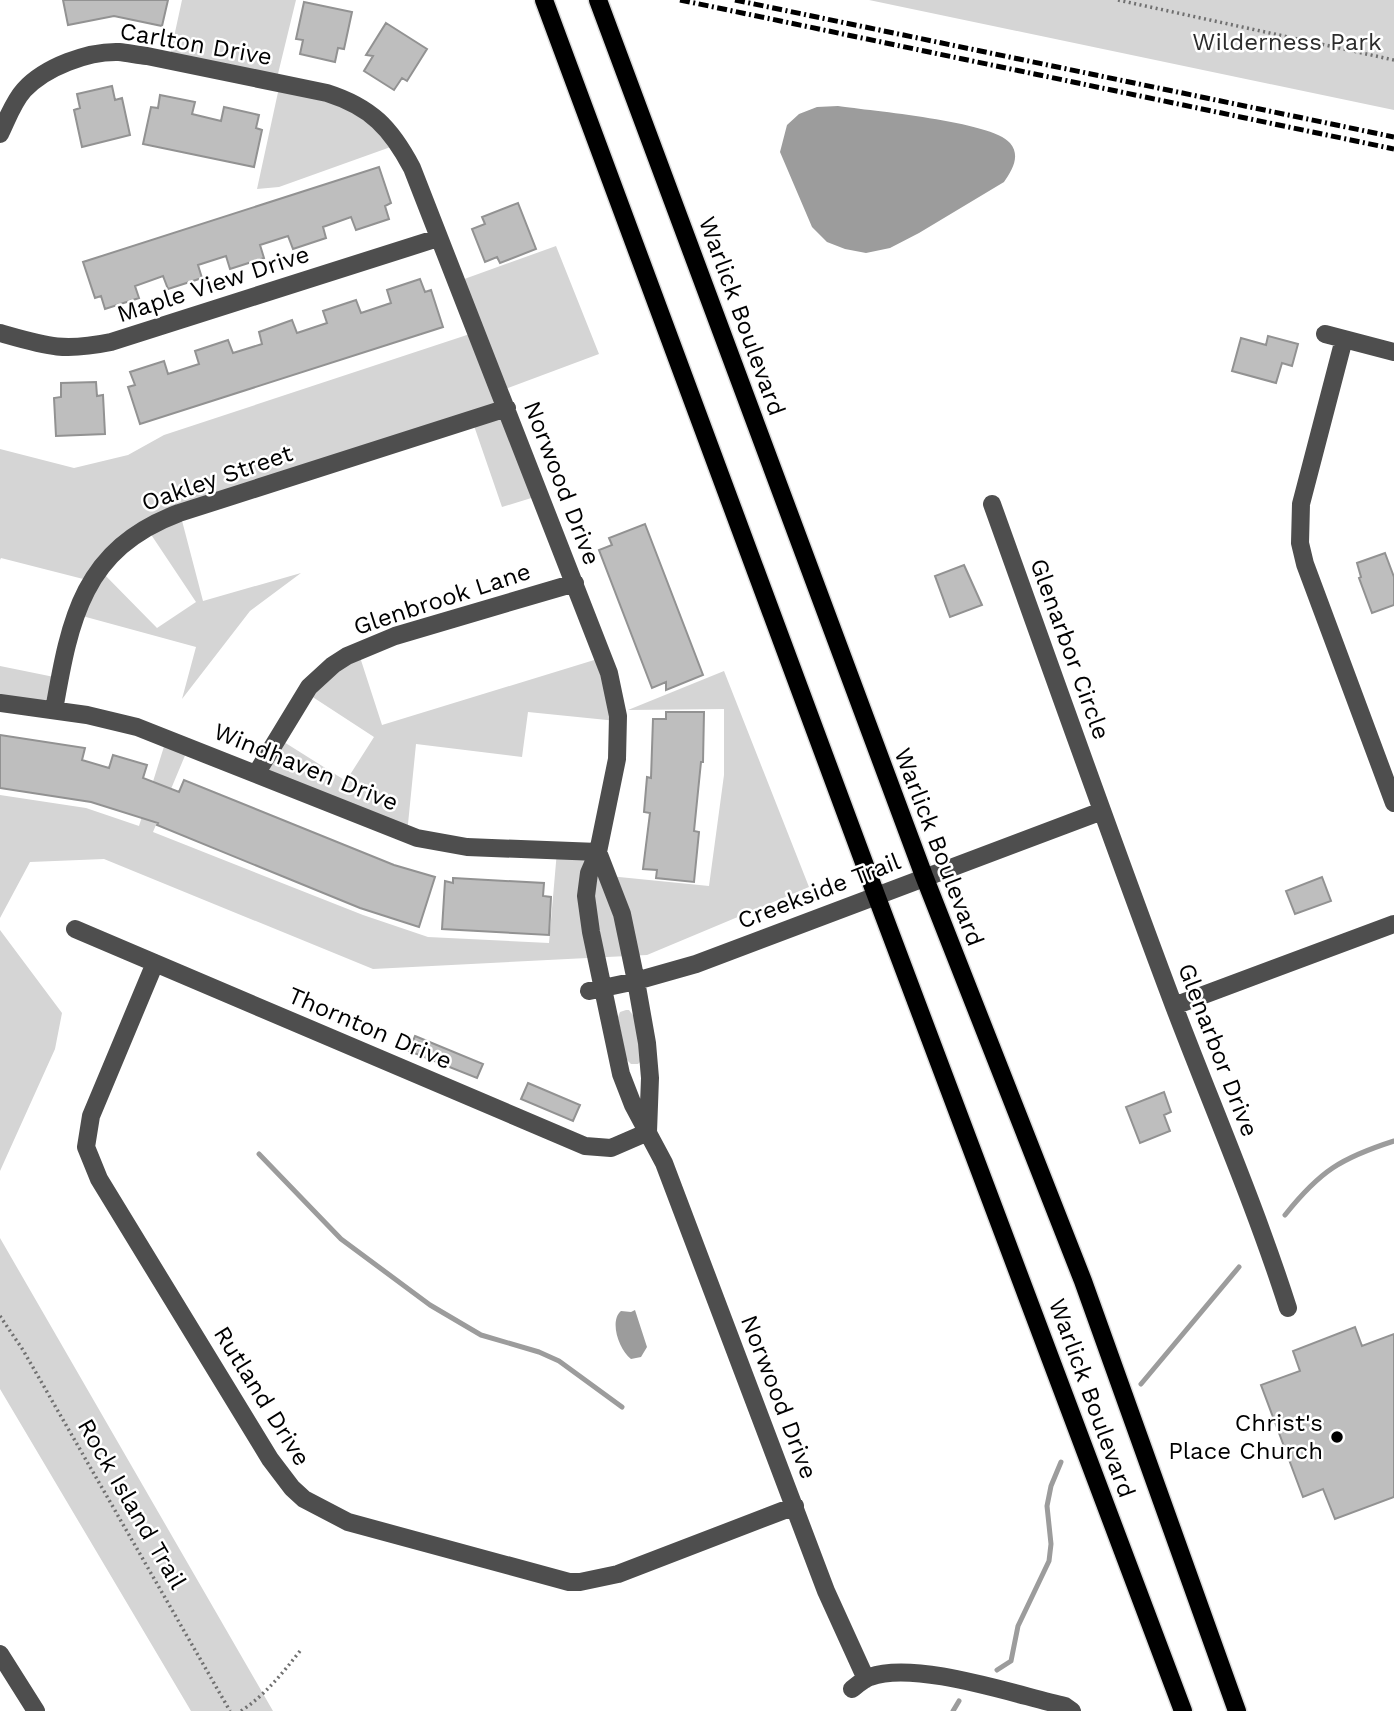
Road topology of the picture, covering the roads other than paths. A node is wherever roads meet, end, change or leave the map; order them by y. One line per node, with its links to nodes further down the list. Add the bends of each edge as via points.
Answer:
1 (544, 0): 20 (main road, Warlick Boulevard)
2 (598, 0): 19 (main road, Warlick Boulevard)
3 (0, 134): 4 (street, Carlton Drive, via 23,91 42,76 93,55 118,52 348,100 381,121)
4 (400, 144): 5 (street, Norwood Drive)
5 (438, 238): 6 (street, Maple View Drive, via 111,342 69,349); 10 (street, Norwood Drive)
6 (0, 333)
7 (1325, 334): 8 (street)
8 (1344, 339): 9 (street); 16 (street, via 1301,505 1300,543)
9 (1394, 352)
10 (507, 408): 12 (street, Norwood Drive); 14 (street, Oakley Street, via 179,513 134,534 106,559 85,591 75,614)
11 (992, 504): 17 (street, Glenarbor Circle)
12 (575, 583): 15 (street, Glenbrook Lane, via 387,639 333,664 309,687); 18 (street, Norwood Drive, via 609,673 618,716 617,759)
13 (0, 703): 14 (street, Windhaven Drive)
14 (54, 710): 15 (street, Windhaven Drive, via 138,727)
15 (256, 774): 18 (street, Windhaven Drive, via 440,843)
16 (1394, 803)
17 (1102, 811): 19 (street, Creekside Trail); 26 (street, Glenarbor Drive)
18 (598, 852): 24 (street, Norwood Drive, via 623,917); 25 (street, Norwood Drive, via 586,896)
19 (923, 876): 20 (street, Creekside Trail); 34 (main road, Warlick Boulevard, via 1083,1281)
20 (876, 895): 24 (street, Creekside Trail, via 696,964); 33 (main road, Warlick Boulevard)
21 (1394, 924): 26 (street)
22 (75, 929): 23 (street, Thornton Drive)
23 (155, 963): 27 (street, Thornton Drive, via 584,1146 611,1148); 29 (street, Rutland Drive, via 91,1116 86,1147 99,1179 270,1459 298,1494 365,1528 569,1582 618,1574)
24 (636, 981): 25 (street, Creekside Trail); 27 (street, Norwood Drive, via 649,1066)
25 (597, 989): 27 (street, Norwood Drive, via 621,1074)
26 (1174, 1006): 28 (street, Glenarbor Drive)
27 (648, 1132): 29 (street, Norwood Drive, via 664,1163)
28 (1288, 1308)
29 (795, 1506): 32 (street, Norwood Drive, via 859,1684 893,1672 925,1672)
30 (0, 1654): 31 (street)
31 (36, 1711)
32 (1072, 1711)
33 (1183, 1711)
34 (1237, 1711)

